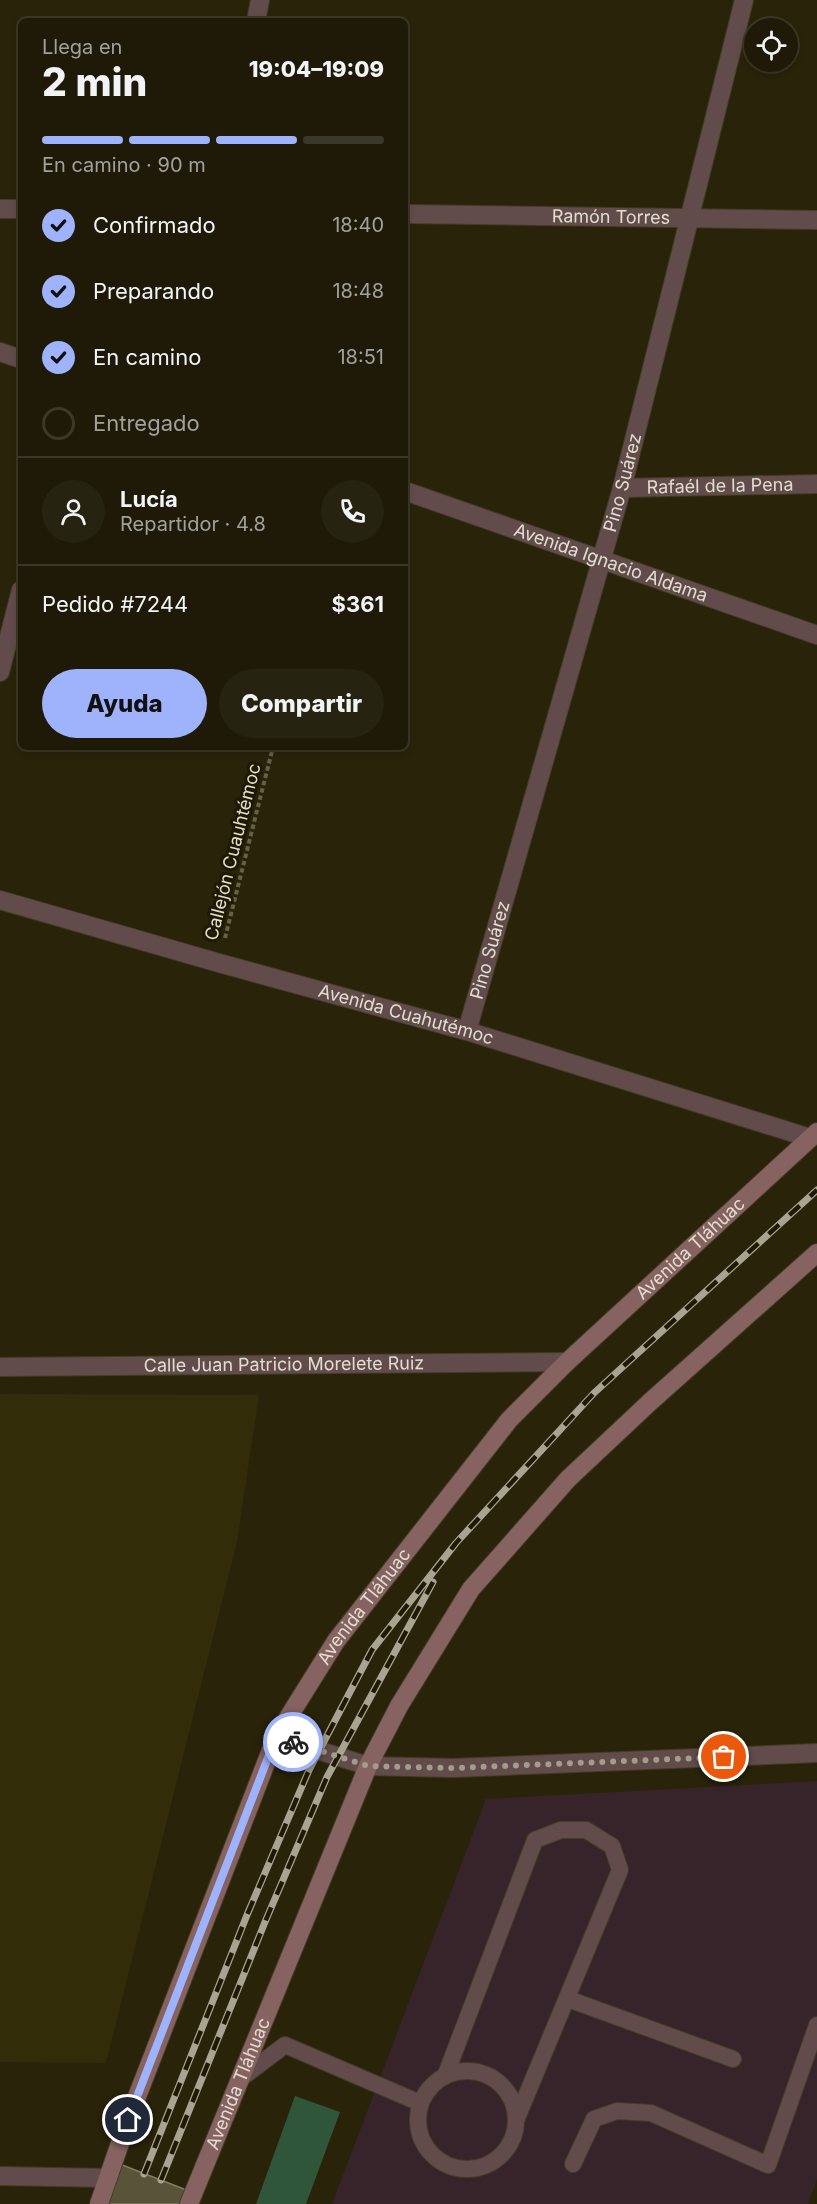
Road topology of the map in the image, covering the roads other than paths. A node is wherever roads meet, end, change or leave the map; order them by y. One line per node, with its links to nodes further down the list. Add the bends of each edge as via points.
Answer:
1 (260, 0): 3 (street)
2 (744, 0): 7 (street, Pino Suárez)
3 (257, 18)
4 (0, 209): 5 (street)
5 (18, 209)
6 (408, 214): 7 (street, Ramón Torres)
7 (688, 218): 8 (street, Ramón Torres); 12 (street, Pino Suárez)
8 (817, 220)
9 (0, 352): 10 (street)
10 (18, 358)
11 (817, 484): 12 (street, Rafaél de la Pena)
12 (622, 488): 14 (street, Pino Suárez)
13 (408, 492): 14 (street, Avenida Ignacio Aldama)
14 (602, 559): 16 (street, Avenida Ignacio Aldama); 19 (street, Pino Suárez)
15 (18, 602): 17 (street)
16 (817, 635)
17 (0, 672)
18 (0, 900): 19 (street, Avenida Cuahutémoc)
19 (467, 1031): 20 (street, Avenida Cuahutémoc)
20 (814, 1135): 22 (main road, Avenida Tláhuac)
21 (817, 1253): 26 (main road, Avenida Tláhuac, via 568,1479 471,1589 399,1706)
22 (567, 1362): 23 (street, Calle Juan Patricio Morelete Ruiz); 24 (main road, Avenida Tláhuac, via 509,1420 404,1552 336,1641)
23 (0, 1367)
24 (276, 1737): 26 (street); 36 (main road, Avenida Tláhuac)
25 (817, 1753): 26 (street, via 453,1768)
26 (368, 1766): 31 (main road, Avenida Tláhuac)
27 (568, 1999): 29 (lane); 30 (lane, via 620,1870 612,1846 586,1830 561,1830 535,1840); 33 (lane)
28 (817, 2025): 34 (lane, via 768,2165 651,2113 617,2111 594,2119)
29 (733, 2059)
30 (446, 2074): 32 (lane, via 430,2086); 33 (lane, via 465,2070 484,2073 501,2082 512,2098)
31 (240, 2079): 32 (lane, via 285,2045); 38 (main road, Avenida Tláhuac)
32 (420, 2103): 33 (lane, via 417,2122 422,2141 434,2157 450,2167 470,2170 488,2165 504,2154 514,2137)
33 (517, 2118)
34 (573, 2164)
35 (0, 2176): 36 (street)
36 (108, 2178): 37 (main road, Avenida Tláhuac)
37 (99, 2204)
38 (189, 2204)

